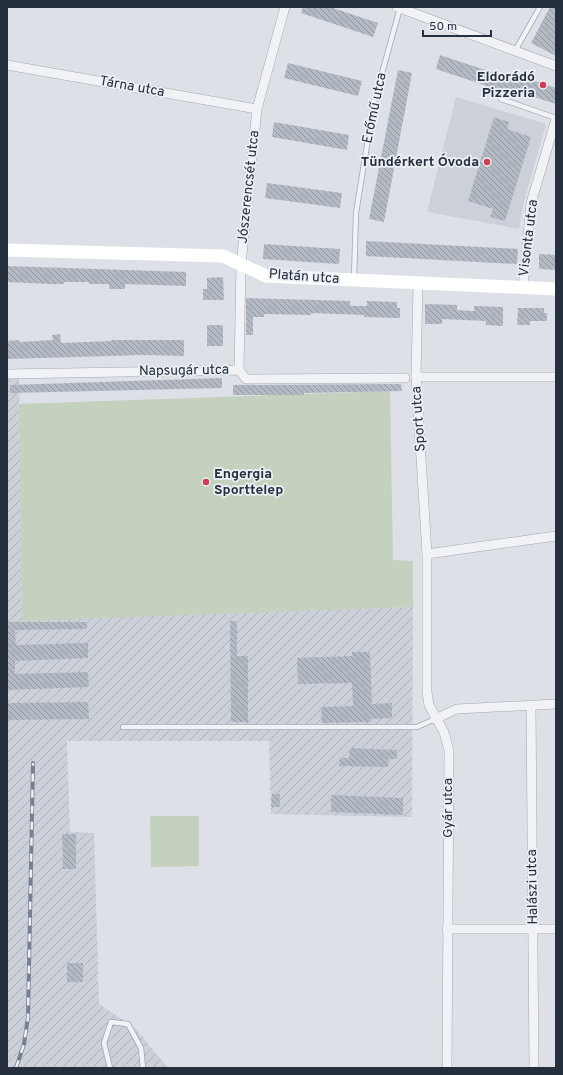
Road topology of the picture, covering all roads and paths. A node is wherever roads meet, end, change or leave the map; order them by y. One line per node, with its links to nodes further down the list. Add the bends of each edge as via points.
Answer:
1 (285, 7): 8 (street, Jószerencsét utca)
2 (540, 7): 4 (lane)
3 (399, 8): 4 (street); 12 (lane, Erőmű utca, via 370,126 356,212)
4 (515, 52): 6 (street)
5 (7, 64): 8 (street, Tárna utca)
6 (556, 66)
7 (500, 99): 9 (lane)
8 (257, 109): 11 (street, Jószerencsét utca)
9 (556, 118): 14 (street, Visonta utca, via 531,203)
10 (7, 250): 11 (street, Platán utca, via 223,256)
11 (241, 264): 12 (street, Platán utca, via 266,276); 16 (street, Jószerencsét utca)
12 (354, 281): 13 (street, Platán utca)
13 (418, 284): 14 (street, Platán utca); 18 (street, Sport utca)
14 (523, 288): 15 (street, Platán utca)
15 (556, 289)
16 (239, 370): 17 (street, Napsugár utca); 20 (street, Napsugár utca, via 246,379)
17 (7, 374)
18 (416, 377): 19 (street); 22 (street, Sport utca)
19 (556, 377)
20 (405, 378)
21 (556, 536): 22 (street)
22 (427, 554): 25 (street, Gyár utca, via 427,692)
23 (556, 704): 24 (street)
24 (531, 706): 25 (street, via 457,709); 29 (street, Halászi utca)
25 (435, 719): 26 (lane, via 417,727); 27 (street, Gyár utca, via 444,732 449,751)
26 (123, 727)
27 (448, 929): 29 (street); 32 (street, Gyár utca)
28 (556, 929): 29 (street)
29 (534, 930): 33 (street, Halászi utca)
30 (110, 1068): 31 (lane, via 104,1043 111,1022 128,1024 141,1048)
31 (143, 1068)
32 (447, 1068)
33 (534, 1068)

